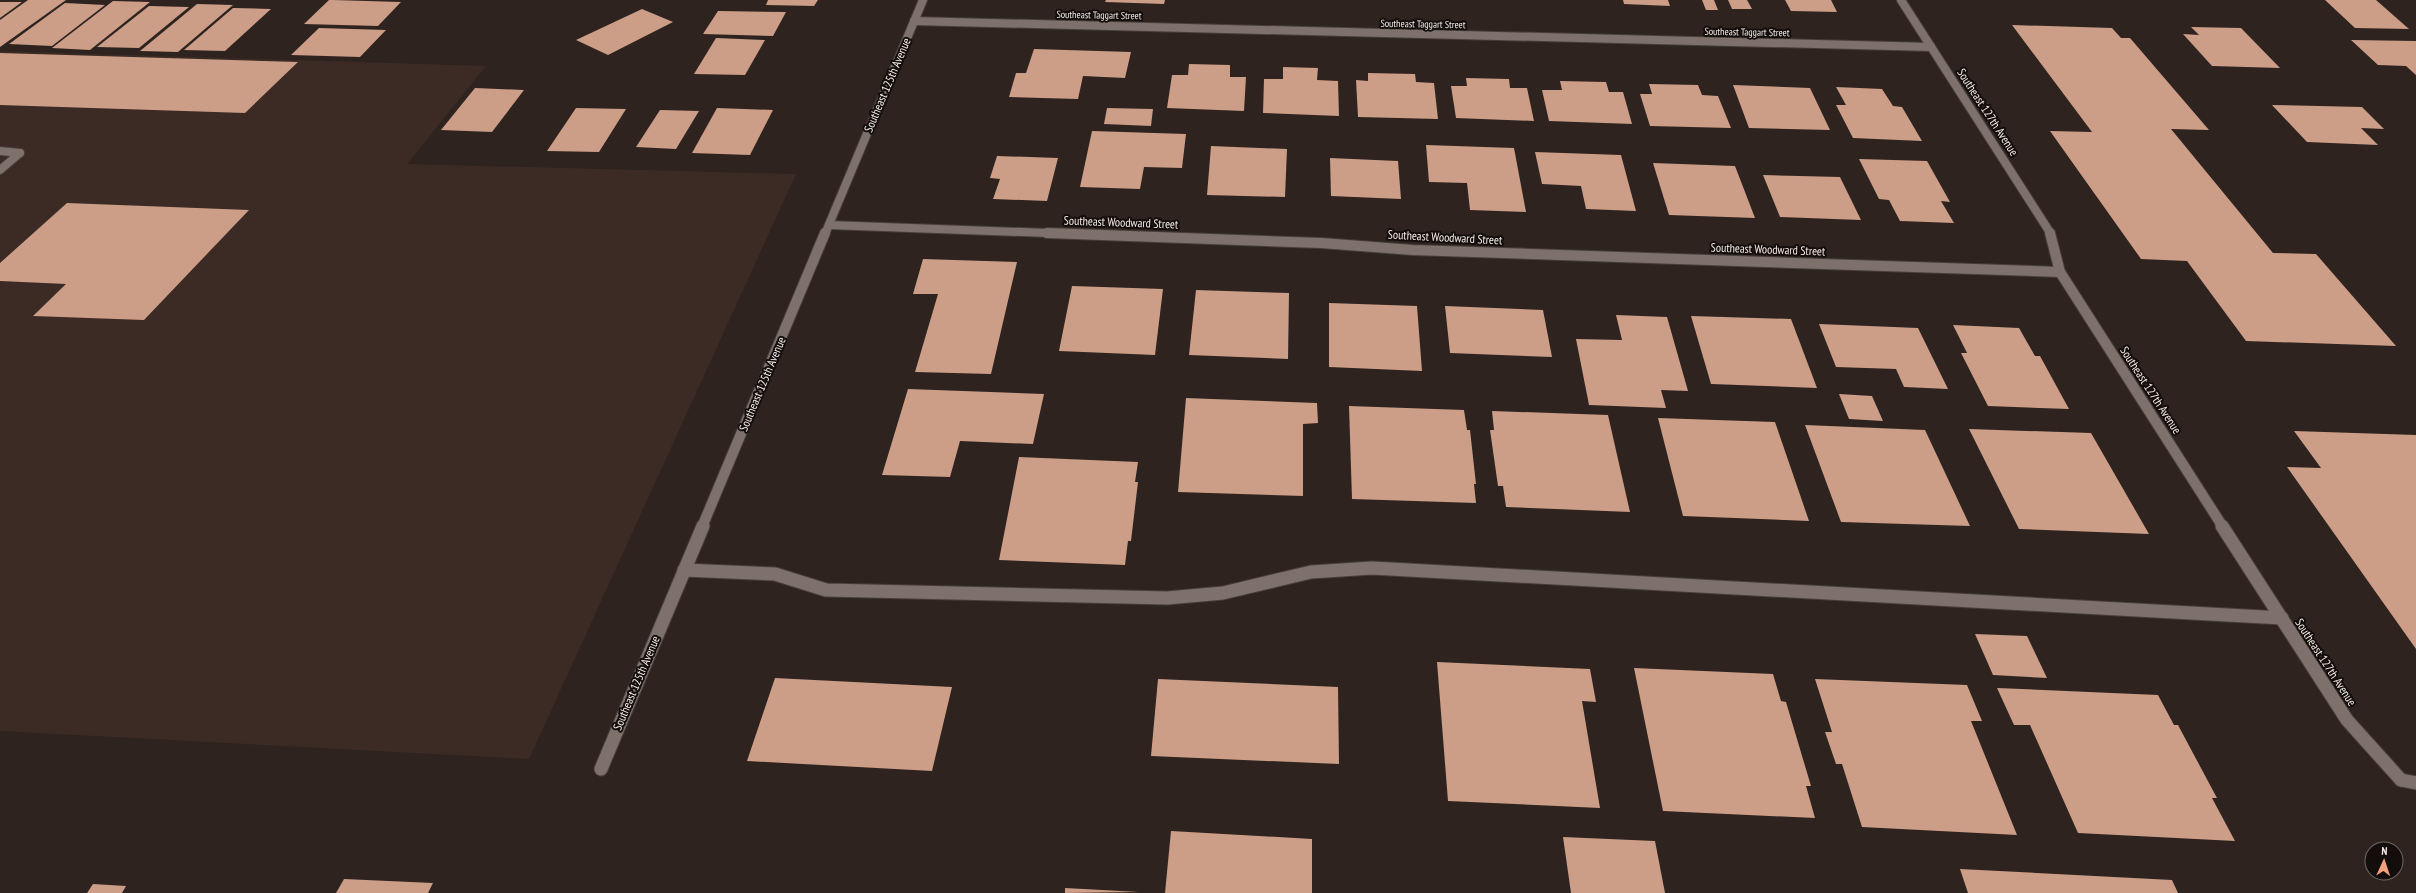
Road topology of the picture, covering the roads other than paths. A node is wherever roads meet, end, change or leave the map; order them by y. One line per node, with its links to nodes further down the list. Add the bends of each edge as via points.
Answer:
1 (923, 0): 3 (street, Southeast 125th Avenue)
2 (1901, 0): 4 (street, Southeast 127th Avenue)
3 (914, 20): 4 (street, Southeast Taggart Street); 7 (street, Southeast 125th Avenue)
4 (1930, 47): 8 (street, Southeast 127th Avenue, via 2053,237)
5 (0, 151): 6 (street, via 20,153)
6 (0, 170)
7 (829, 224): 8 (street, Southeast Woodward Street, via 1321,243 1413,250); 9 (street, Southeast 125th Avenue)
8 (2060, 272): 10 (street, Southeast 127th Avenue)
9 (684, 570): 10 (street, via 775,574 826,590 1167,598 1223,593 1311,572 1372,568); 11 (street, Southeast 125th Avenue)
10 (2282, 618): 12 (street, Southeast 127th Avenue, via 2347,720 2402,780)
11 (601, 768)
12 (2416, 783)

